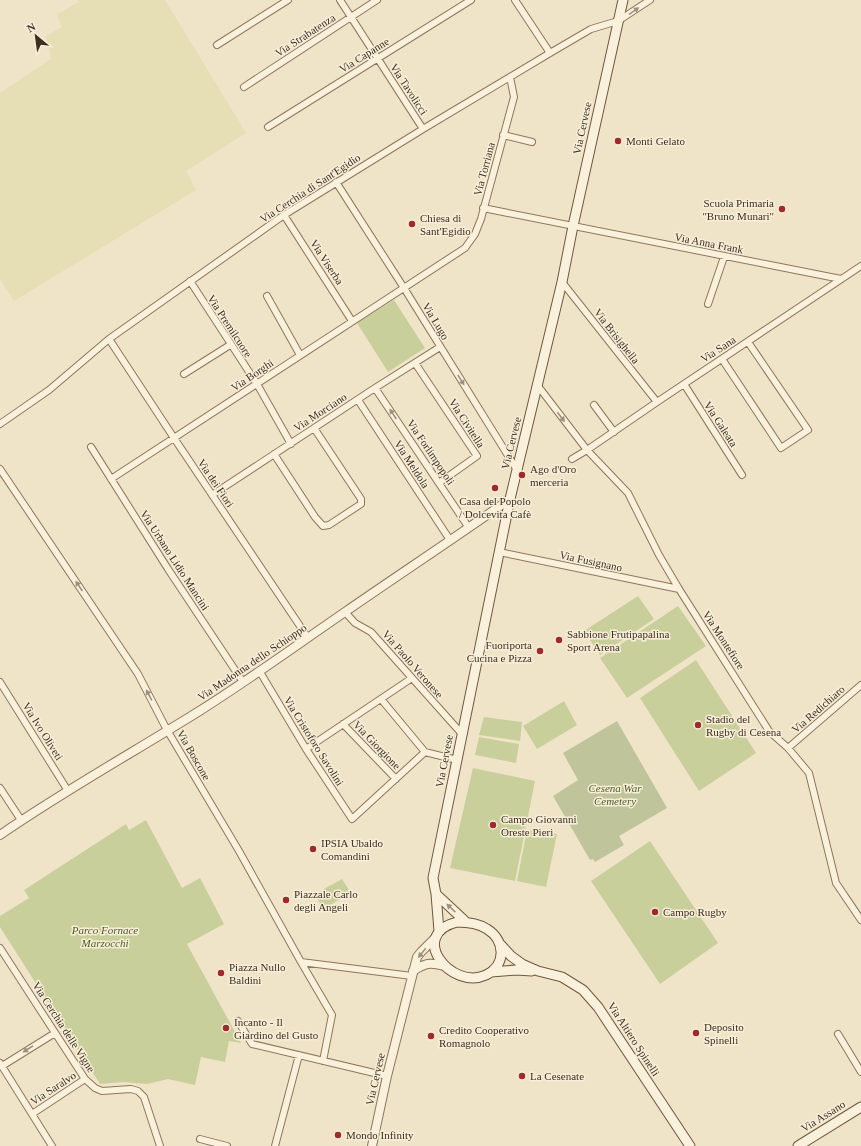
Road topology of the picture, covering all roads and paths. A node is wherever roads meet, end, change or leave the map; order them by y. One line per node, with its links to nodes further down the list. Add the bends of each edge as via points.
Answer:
1 (288, 0): 10 (street)
2 (340, 0): 8 (street, Via Tavolicci)
3 (377, 0): 8 (street, Via Strabatenza)
4 (471, 0): 12 (street, Via Capanne)
5 (515, 0): 11 (street)
6 (623, 0): 9 (main road, Via Cervese)
7 (650, 0): 9 (street, Via Cerchia di Sant'Egidio, one-way to 7)
8 (351, 17): 12 (street, Via Tavolicci); 14 (street, Via Strabatenza)
9 (618, 21): 11 (street, Via Cerchia di Sant'Egidio, via 591,30); 22 (main road, Via Cervese)
10 (217, 45)
11 (550, 53): 13 (street, Via Cerchia di Sant'Egidio)
12 (377, 58): 15 (street, Via Capanne); 16 (street, Via Tavolicci)
13 (510, 77): 16 (street, Via Cerchia di Sant'Egidio); 17 (street, Via Torriana, via 514,97)
14 (244, 87)
15 (268, 127)
16 (423, 129): 19 (street, Via Cerchia di Sant'Egidio)
17 (503, 135): 18 (street, Via Torriana); 20 (street, Via Torriana)
18 (532, 142)
19 (336, 182): 21 (street, Via Cerchia di Sant'Egidio); 28 (street, Via Lugo)
20 (483, 208): 22 (street, Via Anna Frank); 28 (street, Via Torriana, via 475,234 465,248)
21 (284, 215): 26 (street, Via Cerchia di Sant'Egidio); 31 (street, Via Viserba)
22 (573, 226): 23 (street, Via Anna Frank); 27 (main road, Via Cervese)
23 (724, 257): 25 (street, Via Anna Frank); 30 (street)
24 (861, 266): 25 (street, Via Sana)
25 (841, 279): 33 (street, Via Sana)
26 (190, 281): 32 (street, Via Cerchia di Sant'Egidio); 34 (street, Via Premilcuore)
27 (562, 282): 42 (main road, Via Cervese); 45 (street, Via Brisighella)
28 (404, 288): 31 (street, Via Borghi); 35 (street, Via Lugo)
29 (267, 296): 36 (street)
30 (708, 304)
31 (352, 321): 36 (street, Via Borghi)
32 (109, 339): 47 (street, Via Cerchia di Sant'Egidio, via 49,390); 50 (street, Via dei Fiori)
33 (748, 342): 37 (street, Via Sana); 37 (street, via 808,430 782,448)
34 (230, 344): 39 (street); 40 (street, Via Premilcuore)
35 (440, 347): 38 (street, Via Morciano); 57 (street, Via Lugo, one-way to 57)
36 (300, 355): 40 (street, Via Borghi)
37 (722, 358): 41 (street, Via Sana)
38 (415, 363): 43 (street, Via Morciano); 60 (street, Via Civitella, via 477,456)
39 (184, 374)
40 (257, 384): 50 (street, Via Borghi); 51 (street, Via Premilcuore)
41 (684, 384): 45 (street, Via Sana); 58 (street, Via Galeata)
42 (538, 386): 53 (street, Via Montefiore, one-way to 53); 57 (main road, Via Cervese)
43 (375, 388): 44 (street, Via Morciano); 60 (street, Via Forlimpopoli, one-way to 43)
44 (358, 400): 48 (street, Via Morciano); 64 (street, Via Meldola)
45 (657, 402): 49 (street, Via Sana)
46 (594, 405): 49 (street)
47 (0, 424)
48 (314, 428): 51 (street, Via Morciano); 54 (street, via 361,499 361,504 356,508 323,526)
49 (614, 432): 53 (street, Via Sana)
50 (174, 438): 59 (street, Via Borghi); 61 (street, Via dei Fiori)
51 (291, 444): 54 (street, Via Morciano)
52 (91, 447): 59 (street, Via Urbano Lidio Mancini)
53 (587, 450): 55 (street, Via Sana); 66 (street, Via Montefiore, via 628,493)
54 (274, 454): 61 (street, Via Morciano)
55 (572, 459)
56 (0, 469): 76 (street, Via Boscone, one-way to 56, via 138,674)
57 (517, 470): 62 (main road, Via Cervese)
58 (742, 475)
59 (111, 480): 72 (street, Via Urbano Lidio Mancini)
60 (439, 483): 63 (street, Via Forlimpopoli)
61 (212, 495): 68 (street, Via dei Fiori)
62 (510, 499): 63 (street, Via Madonna dello Schioppo); 65 (main road, Via Cervese)
63 (469, 528): 64 (street, Via Madonna dello Schioppo)
64 (450, 540): 67 (street, Via Madonna dello Schioppo)
65 (499, 552): 66 (street, Via Fusignano); 77 (main road, Via Cervese)
66 (679, 589): 78 (street, Via Montefiore, via 769,731)
67 (345, 612): 68 (street, Via Madonna dello Schioppo); 70 (street, Via Paolo Veronese, via 355,623 372,632)
68 (308, 638): 69 (street, Via Madonna dello Schioppo)
69 (260, 672): 72 (street, Via Madonna dello Schioppo); 79 (street, Via Cristoforo Savolini)
70 (412, 678): 74 (street); 77 (street, Via Paolo Veronese)
71 (0, 682): 84 (street, Via Ivo Oliveti)
72 (243, 682): 76 (street, Via Madonna dello Schioppo)
73 (861, 685): 78 (street, Via Redichiaro)
74 (381, 699): 75 (street); 80 (street)
75 (343, 724): 79 (street); 82 (street, Via Giorgione)
76 (167, 730): 84 (street, Via Madonna dello Schioppo); 93 (street, Via Boscone)
77 (462, 734): 81 (main road, Via Cervese)
78 (788, 748): 88 (street, Via Montefiore, via 809,773 836,883)
79 (306, 749): 82 (street, Via Cristoforo Savolini, via 352,819)
80 (425, 752): 81 (street); 82 (street)
81 (457, 760): 87 (main road, Via Cervese, via 433,878)
82 (396, 779)
83 (0, 788): 85 (street)
84 (68, 791): 85 (street, Via Madonna dello Schioppo)
85 (21, 820): 86 (street, Via Madonna dello Schioppo)
86 (0, 835)
87 (436, 894): 89 (main road, one-way to 87); 90 (main road, Via Cervese)
88 (861, 920)
89 (466, 922): 90 (main road, via 448,924); 91 (main road, via 487,929)
90 (438, 934): 94 (main road, via 436,951); 97 (street, Via Cervese, one-way to 97, via 417,957)
91 (500, 944): 95 (main road, Via Altiero Spinelli, via 522,964); 96 (main road, via 502,954 499,964)
92 (0, 948): 99 (street, Via Cerchia delle Vigne)
93 (301, 962): 97 (street); 102 (street, Via Boscone, via 332,1015)
94 (444, 966): 96 (main road, via 456,974 471,977 484,976); 97 (street, via 432,963 422,965)
95 (538, 971): 96 (main road, Via Altiero Spinelli); 115 (main road, Via Altiero Spinelli, via 562,978 583,990 598,1007)
96 (491, 972)
97 (413, 974): 105 (street, Via Cervese)
98 (238, 1021): 101 (street, via 252,1044)
99 (55, 1032): 103 (street, one-way to 103); 106 (street, Via Cerchia delle Vigne)
100 (838, 1034): 104 (street)
101 (299, 1055): 102 (street); 113 (street)
102 (323, 1061): 105 (street)
103 (1, 1065): 108 (street)
104 (861, 1072)
105 (387, 1076): 114 (street, Via Cervese)
106 (85, 1079): 108 (street, Via Saralvo); 111 (street, Via Cerchia delle Vigne, via 102,1091 138,1091 144,1097)
107 (861, 1107): 116 (main road, Via Assano)
108 (32, 1114): 110 (street)
109 (200, 1139): 112 (street)
110 (52, 1146)
111 (160, 1146)
112 (227, 1146)
113 (275, 1146)
114 (372, 1146)
115 (690, 1146)
116 (798, 1146)

